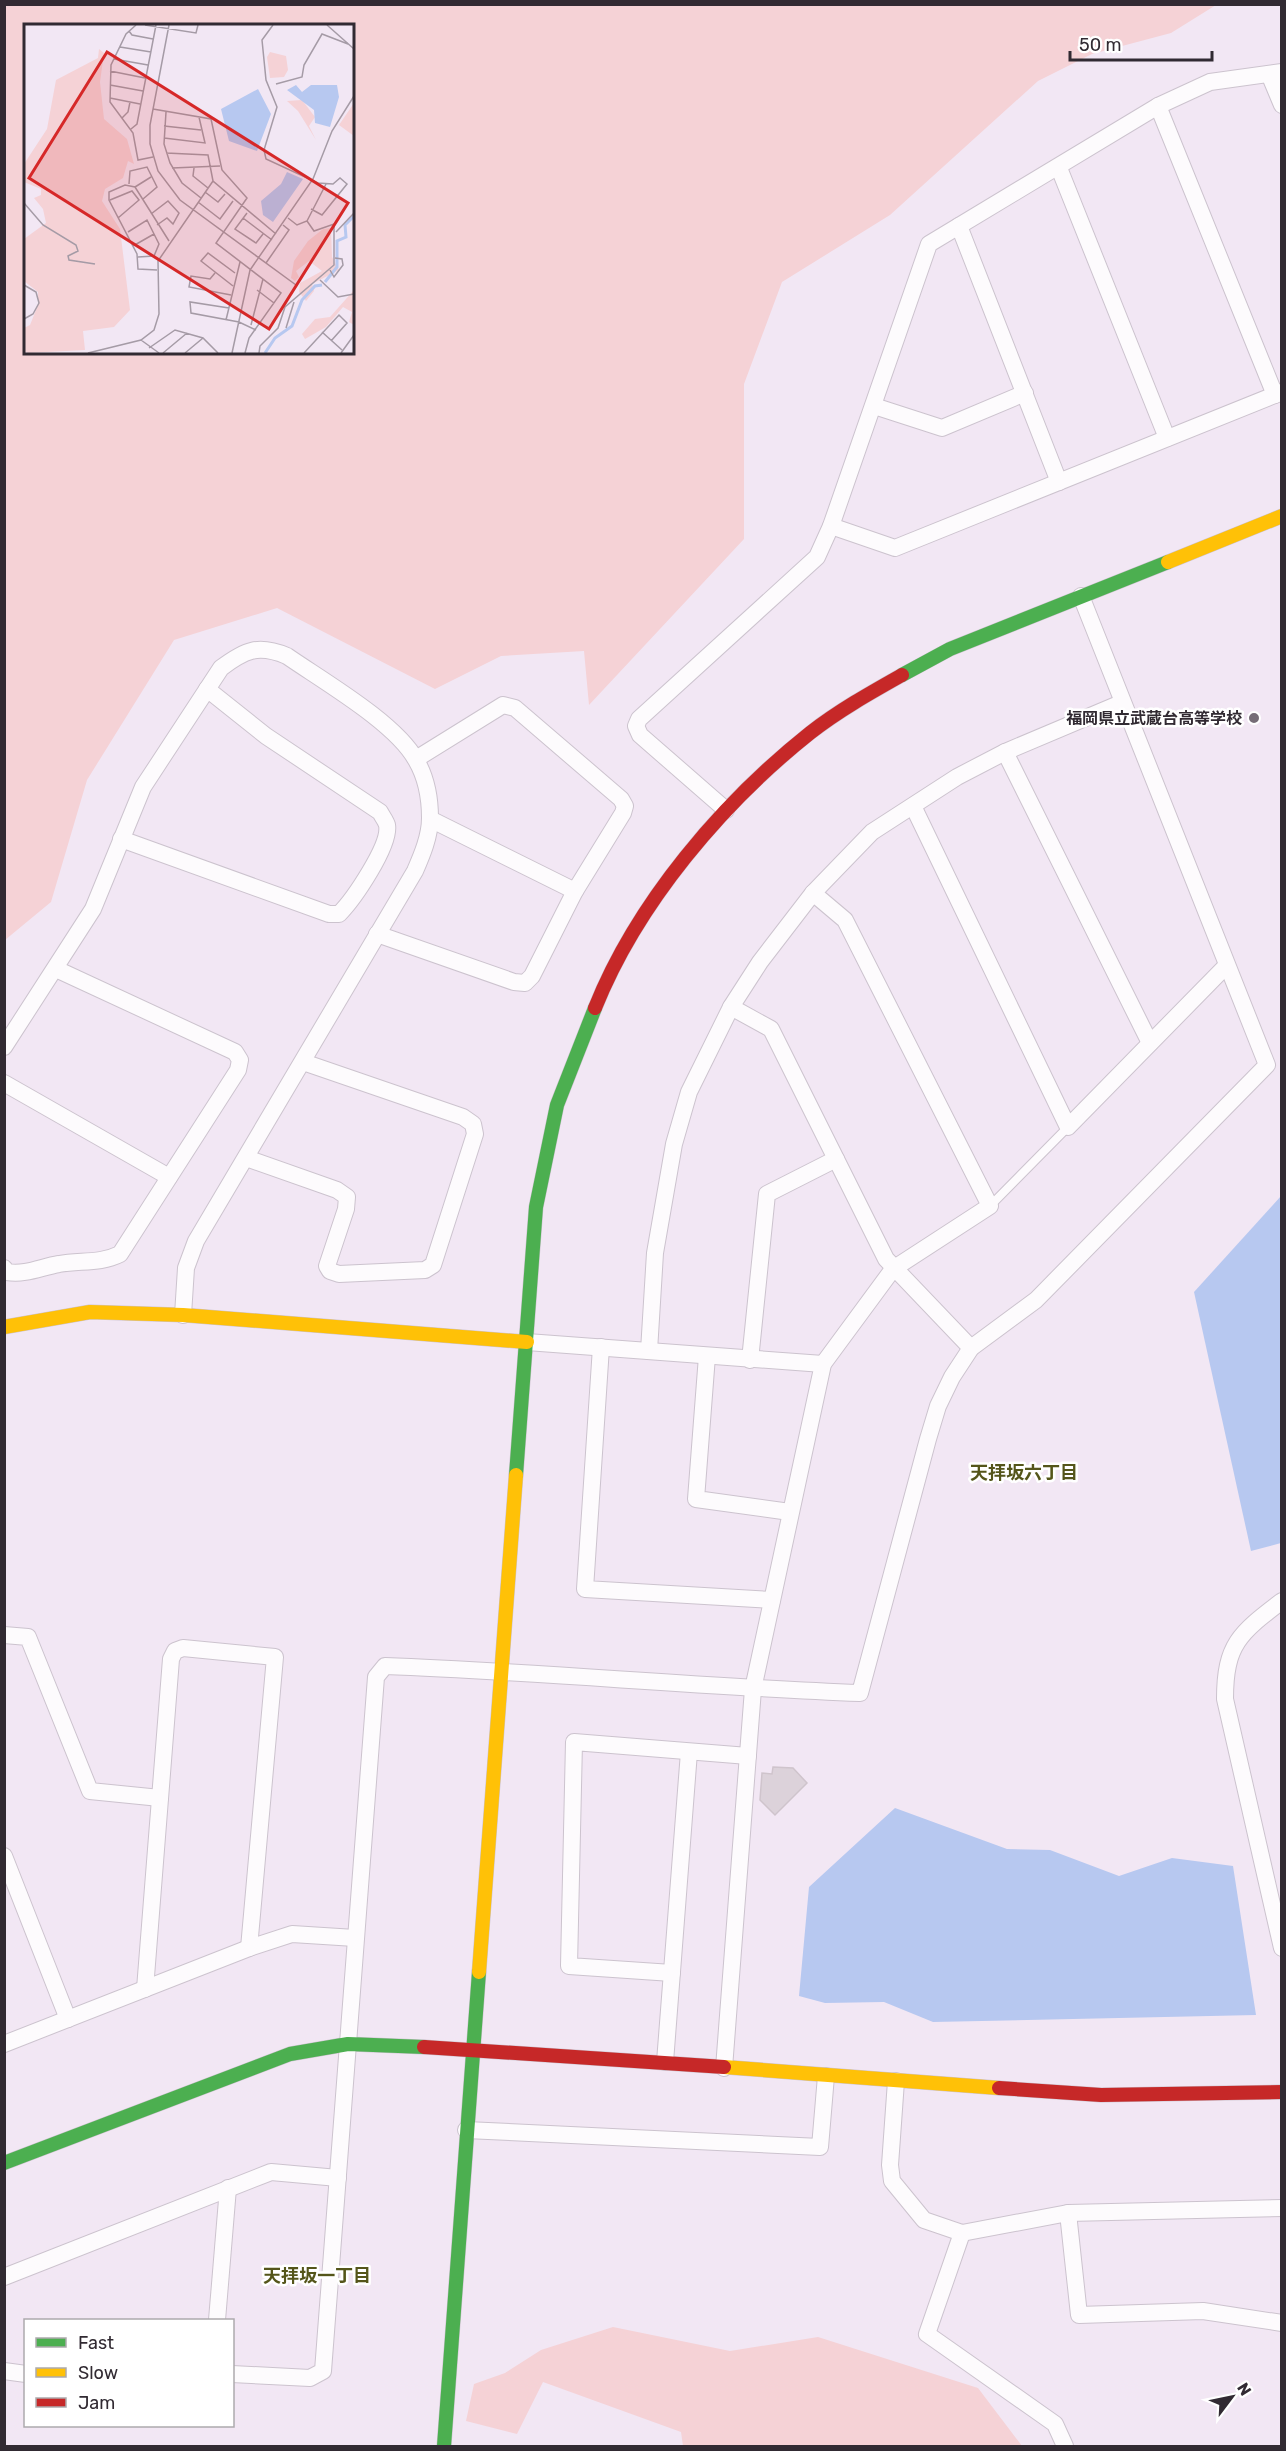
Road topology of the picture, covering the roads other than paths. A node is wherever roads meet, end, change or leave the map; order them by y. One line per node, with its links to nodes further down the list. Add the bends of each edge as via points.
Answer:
1 (1275, 73): 2 (street); 3 (street, via 1210,82)
2 (1281, 105)
3 (1158, 106): 4 (street); 7 (street)
4 (1059, 168): 5 (street); 9 (street)
5 (959, 226): 6 (street); 8 (street, via 929,244)
6 (1025, 393): 8 (street, via 942,428); 10 (street)
7 (1278, 394): 9 (street)
8 (874, 406): 12 (street)
9 (1167, 438): 10 (street)
10 (1059, 482): 12 (street, via 895,548)
11 (1281, 516): 13 (street)
12 (831, 526): 19 (street, via 817,557 639,719 636,726 640,735)
13 (1081, 596): 15 (street); 19 (street, via 950,649 856,701 810,733)
14 (207, 689): 17 (street, via 221,668 238,656 269,648 287,656 394,732); 21 (street, via 143,787); 21 (street, via 266,735 380,812 387,824 383,847 347,906 339,914 329,914)
15 (1121, 703): 16 (street); 25 (street)
16 (1005, 752): 18 (street); 28 (street)
17 (416, 759): 20 (street, via 427,788); 22 (street, via 503,705 515,708 625,806)
18 (913, 806): 23 (street, via 872,832); 32 (street)
19 (726, 810): 41 (street, via 683,860 604,986 557,1105 536,1207)
20 (430, 819): 22 (street); 24 (street, via 416,871)
21 (121, 839): 26 (street, via 93,909)
22 (575, 891): 24 (street, via 525,983)
23 (813, 893): 27 (street); 36 (street, via 845,920)
24 (377, 934): 30 (street)
25 (1226, 966): 28 (street); 43 (street, via 1267,1065 1036,1300)
26 (56, 969): 29 (street); 35 (street, via 235,1052 240,1060 238,1070)
27 (731, 1007): 34 (street, via 771,1029); 44 (street, via 689,1092 674,1144 656,1252)
28 (1150, 1043): 32 (street)
29 (4, 1047)
30 (303, 1062): 33 (street); 33 (street, via 473,1124 475,1134 434,1265 425,1270 339,1274 330,1271 328,1260 347,1197)
31 (4, 1083): 35 (street)
32 (1068, 1126): 36 (lane)
33 (246, 1158): 39 (street, via 196,1241 186,1268)
34 (836, 1159): 38 (street); 46 (street, via 767,1194)
35 (169, 1177): 37 (street, via 120,1254 107,1261 59,1264 19,1274)
36 (990, 1206): 38 (street)
37 (4, 1268)
38 (893, 1269): 43 (street); 47 (street)
39 (183, 1315): 40 (street, via 90,1312); 41 (street)
40 (4, 1327)
41 (527, 1342): 42 (street); 52 (street)
42 (601, 1347): 44 (street); 49 (street, via 585,1589)
43 (971, 1348): 53 (street, via 938,1406 860,1693)
44 (650, 1351): 45 (street)
45 (707, 1356): 46 (street); 48 (street, via 696,1499)
46 (750, 1360): 47 (street)
47 (823, 1364): 48 (street)
48 (790, 1512): 49 (street)
49 (772, 1600): 53 (street)
50 (1281, 1601): 60 (street, via 1253,1623 1231,1651 1225,1699)
51 (4, 1635): 56 (street, via 28,1637 90,1791)
52 (502, 1671): 53 (street); 58 (street, via 385,1666 376,1677); 66 (street)
53 (753, 1689): 55 (street)
54 (688, 1752): 55 (street); 61 (street); 61 (street, via 574,1742 570,1966)
55 (748, 1756): 68 (street)
56 (160, 1798): 59 (street, via 171,1659 175,1651 183,1648 275,1657); 62 (street)
57 (4, 1856): 63 (street)
58 (356, 1938): 59 (street, via 292,1934); 65 (street)
59 (249, 1948): 62 (street)
60 (1281, 1948)
61 (672, 1973): 67 (street)
62 (145, 1989): 63 (street)
63 (68, 2019): 64 (street)
64 (4, 2044)
65 (348, 2044): 66 (street); 73 (street, via 290,2055); 74 (street)
66 (472, 2049): 67 (street); 72 (street)
67 (665, 2062): 68 (street)
68 (724, 2068): 69 (street)
69 (826, 2076): 70 (street); 72 (street, via 820,2148)
70 (896, 2081): 71 (street, via 1101,2094); 78 (street, via 892,2181 924,2220)
71 (1281, 2092)
72 (466, 2130): 85 (street)
73 (4, 2163)
74 (338, 2178): 75 (street, via 272,2172); 84 (street, via 323,2371 310,2378)
75 (228, 2188): 79 (street); 80 (street)
76 (1281, 2208): 77 (street)
77 (1068, 2213): 78 (street); 81 (street, via 1079,2315 1203,2311)
78 (962, 2233): 86 (street, via 927,2334 1055,2424)
79 (4, 2277)
80 (217, 2319)
81 (1281, 2323)
82 (4, 2371): 83 (street)
83 (24, 2374)
84 (234, 2374)
85 (444, 2446)
86 (1065, 2446)

